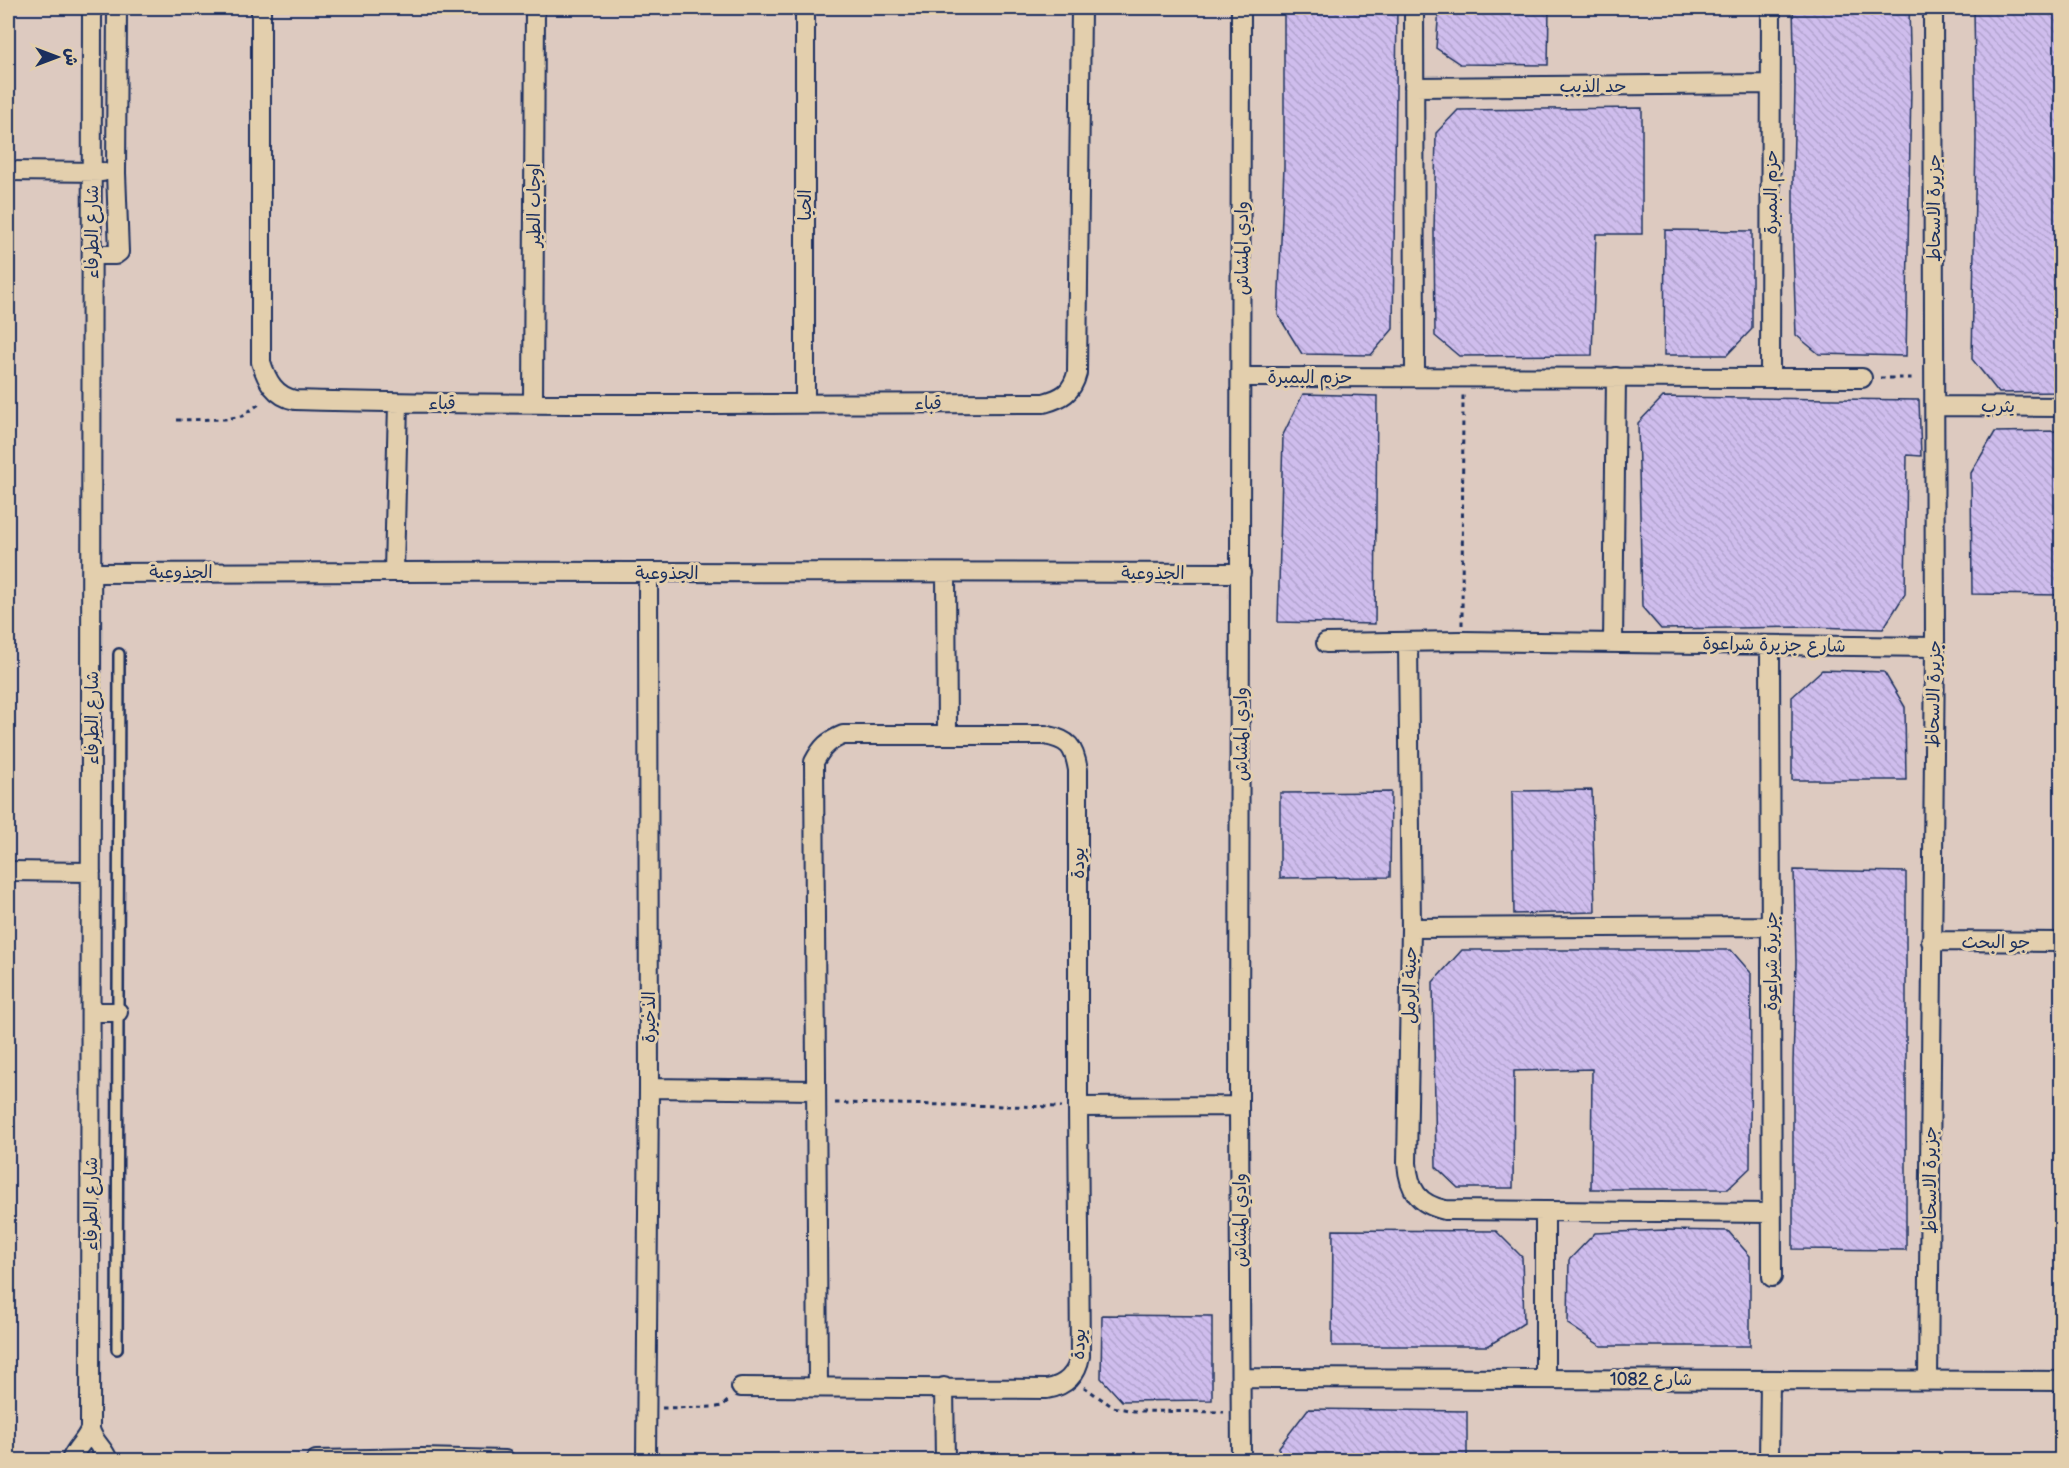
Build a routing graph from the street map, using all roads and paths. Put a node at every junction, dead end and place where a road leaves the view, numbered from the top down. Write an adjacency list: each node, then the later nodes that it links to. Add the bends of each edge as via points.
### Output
1 (92, 8): 14 (street, شارع الطرفاء)
2 (117, 8): 15 (street)
3 (261, 8): 24 (street, via 261,362)
4 (535, 8): 26 (street, اوجاب الطير)
5 (805, 8): 27 (street, الحيا)
6 (1081, 8): 27 (street, قباء, via 1074,384 1061,399 1044,403)
7 (1242, 8): 17 (street, وادي المشاش)
8 (1414, 8): 12 (street)
9 (1771, 8): 11 (street, حزم البمبرة)
10 (1933, 8): 23 (street, جزيرة الاسحاط)
11 (1771, 84): 12 (street, حد الذيب); 21 (street, حزم البمبرة)
12 (1414, 87): 18 (street)
13 (8, 171): 14 (street)
14 (92, 172): 15 (street); 16 (street, شارع الطرفاء)
15 (116, 173): 16 (street, via 118,252)
16 (92, 255): 32 (street, شارع الطرفاء)
17 (1242, 377): 18 (street, حزم البمبرة); 35 (street, وادي المشاش)
18 (1414, 377): 19 (street, حزم البمبرة)
19 (1463, 377): 20 (street, حزم البمبرة); 36 (path)
20 (1616, 377): 21 (street, حزم البمبرة); 39 (street)
21 (1770, 377): 22 (street, حزم البمبرة)
22 (1862, 378): 23 (path)
23 (1935, 378): 28 (street, جزيرة الاسحاط)
24 (275, 391): 25 (street, قباء, via 295,399); 30 (path, via 242,416)
25 (398, 403): 26 (street, قباء); 31 (street)
26 (533, 403): 27 (street, قباء)
27 (805, 404)
28 (1935, 406): 29 (street, يثرب); 41 (street, جزيرة الاسحاط)
29 (2061, 407)
30 (177, 420)
31 (394, 571): 32 (street, الجذوعية); 33 (street, الجذوعية)
32 (92, 573): 45 (street, شارع الطرفاء)
33 (648, 573): 34 (street, الجذوعية); 52 (street, الذخيرة)
34 (946, 573): 35 (street, الجذوعية); 43 (street)
35 (1241, 573): 54 (street, وادي المشاش)
36 (1462, 642): 38 (street, شارع جزيرة شراعوة); 39 (street, شارع جزيرة شراعوة)
37 (1326, 643): 38 (street, شارع جزيرة شراعوة)
38 (1408, 643): 47 (street)
39 (1613, 644): 40 (street, شارع جزيرة شراعوة)
40 (1770, 645): 41 (street, شارع جزيرة شراعوة); 46 (street, جزيرة شراعوة)
41 (1935, 647): 48 (street, جزيرة الاسحاط)
42 (118, 654): 51 (lane)
43 (947, 734): 53 (street, يودة, via 843,735 821,747 814,762); 55 (street, يودة, via 1045,735 1061,739 1076,756)
44 (8, 871): 45 (street)
45 (92, 872): 50 (street, شارع الطرفاء)
46 (1771, 926): 47 (street, حينة الرمل); 57 (street, جزيرة شراعوة)
47 (1411, 928): 56 (street, حينة الرمل, via 1407,1163 1411,1186 1425,1203 1445,1210)
48 (1931, 941): 49 (street, جو البحث); 64 (street, جزيرة الاسحاط)
49 (2061, 942)
50 (91, 1012): 51 (street); 71 (street, شارع الطرفاء)
51 (118, 1012): 59 (lane)
52 (649, 1088): 53 (street); 69 (street, الذخيرة)
53 (815, 1096): 55 (path); 67 (street, يودة)
54 (1239, 1106): 55 (street); 61 (street, وادي المشاش)
55 (1078, 1107): 60 (street, يودة, via 1080,1356 1078,1368)
56 (1545, 1212): 57 (street, حينة الرمل); 62 (street)
57 (1772, 1213): 58 (street, جزيرة شراعوة)
58 (1772, 1277)
59 (117, 1349)
60 (1071, 1376): 68 (street, يودة, via 1065,1383 1047,1389); 70 (path, via 1113,1407 1134,1411)
61 (1241, 1378): 62 (street, شارع 1082); 70 (street, وادي المشاش)
62 (1545, 1379): 63 (street, شارع 1082)
63 (1770, 1380): 64 (street, شارع 1082); 80 (street)
64 (1928, 1380): 65 (street, شارع 1082)
65 (2061, 1381)
66 (741, 1387): 67 (street, يودة); 69 (path, via 722,1406)
67 (818, 1387): 68 (street, يودة)
68 (944, 1387): 78 (street)
69 (646, 1408): 77 (street, الذخيرة)
70 (1241, 1412): 79 (street, وادي المشاش)
71 (90, 1429): 73 (street); 74 (street)
72 (354, 1460): 75 (street); 76 (street)
73 (71, 1461)
74 (108, 1461)
75 (316, 1461)
76 (505, 1461)
77 (646, 1461)
78 (945, 1461)
79 (1241, 1461)
80 (1769, 1461)

